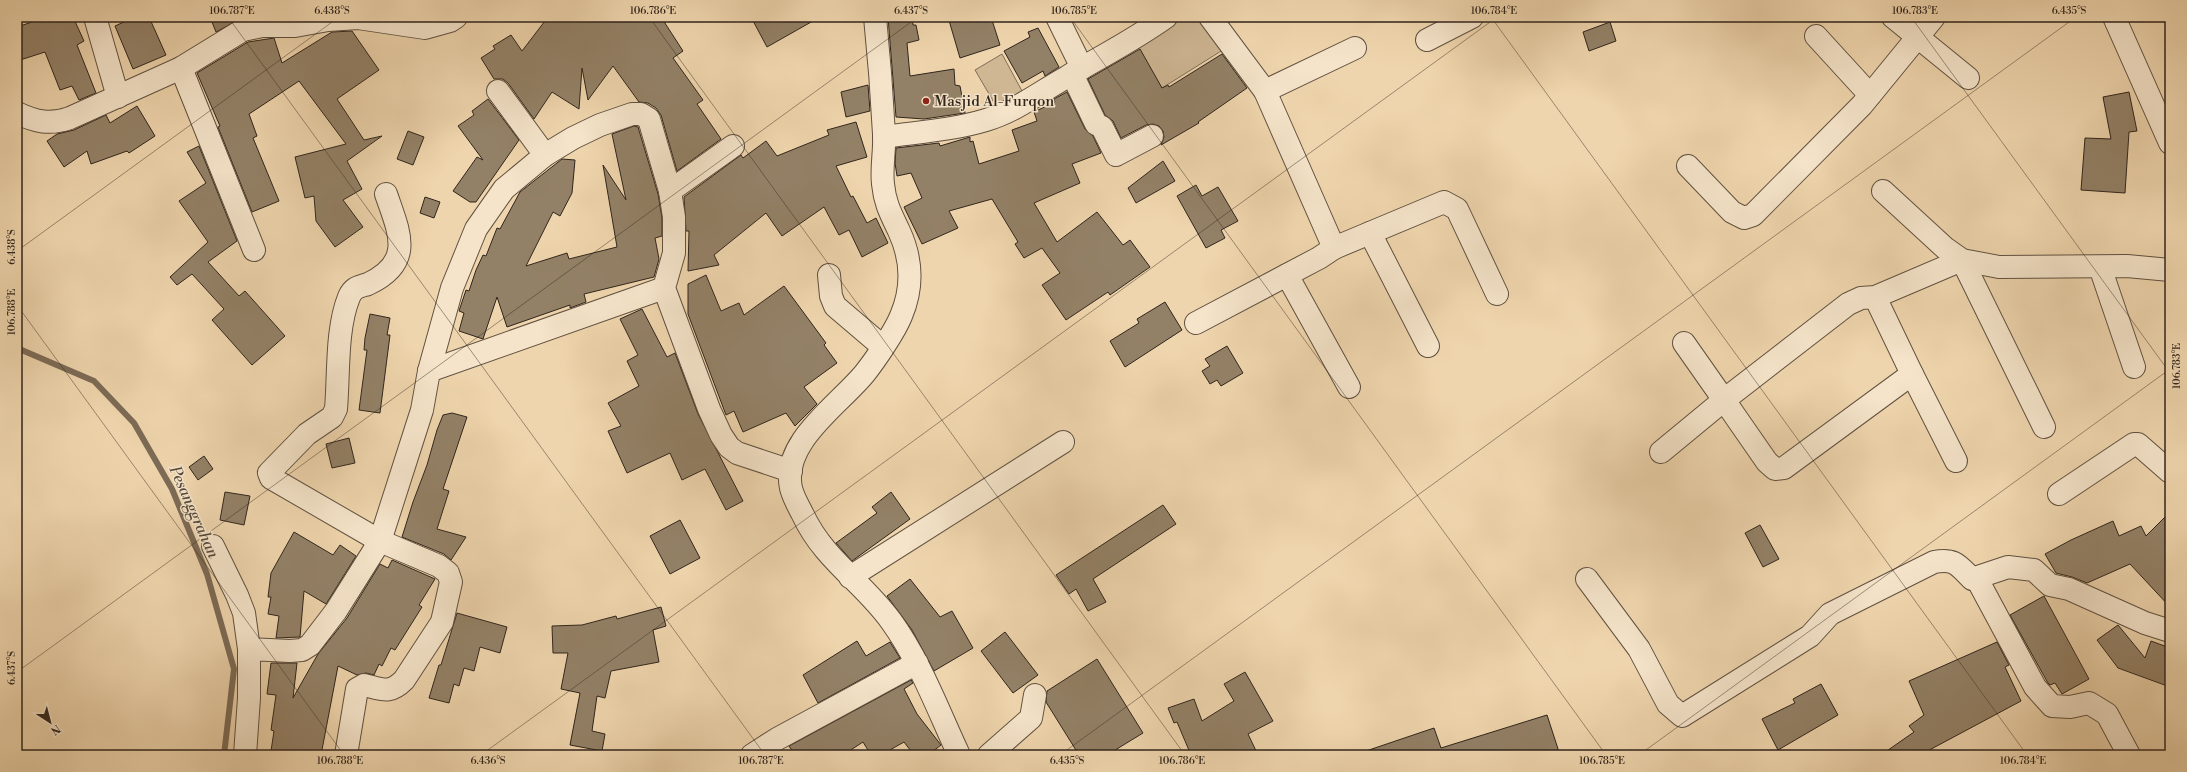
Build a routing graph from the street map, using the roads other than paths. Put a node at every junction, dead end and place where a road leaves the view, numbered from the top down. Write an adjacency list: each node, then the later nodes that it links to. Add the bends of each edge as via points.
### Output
1 (95, 17): 21 (street)
2 (456, 17): 15 (street, via 424,28 358,18 295,26 262,26 243,30)
3 (876, 17): 24 (street)
4 (1056, 17): 16 (street)
5 (1166, 17): 16 (street, via 1126,44)
6 (1210, 17): 19 (street)
7 (1472, 17): 13 (street)
8 (1892, 17): 12 (street)
9 (1934, 17): 12 (street)
10 (2114, 17): 25 (street)
11 (1816, 36): 20 (street)
12 (1918, 38): 17 (street); 20 (street)
13 (1427, 40)
14 (1355, 48): 19 (street)
15 (181, 68): 21 (street); 34 (street)
16 (1077, 71): 23 (street, via 1096,124 1102,127 1116,155); 24 (street, via 1018,108 987,120)
17 (1968, 78)
18 (498, 91): 27 (street)
19 (1264, 91): 33 (street)
20 (1870, 95): 28 (street, via 1753,215 1744,218 1732,212)
21 (118, 97): 22 (street, via 58,122 35,121)
22 (17, 113)
23 (1152, 136)
24 (884, 137): 45 (street, via 882,182 886,207 908,255 910,276 908,299 903,312)
25 (2170, 143)
26 (733, 146): 29 (street)
27 (545, 155): 29 (street, via 600,125 632,114 641,114 649,119 653,129); 48 (street, via 504,189 476,229 452,288)
28 (1688, 166)
29 (670, 191): 40 (street, via 676,238 671,269)
30 (1883, 191): 35 (street, via 1945,248)
31 (386, 194): 59 (street, via 401,236 398,254 391,268 382,276 358,286 350,295 342,315 336,409 332,417 307,434 270,473 272,478)
32 (1370, 233): 33 (street); 41 (street, via 1444,202 1450,204 1457,209); 46 (street)
33 (1334, 248): 39 (street)
34 (254, 250)
35 (1962, 260): 36 (street, via 1999,267); 42 (street); 52 (street)
36 (2100, 267): 37 (street, via 2127,266); 47 (street)
37 (2170, 270)
38 (829, 275): 45 (street, via 831,296 835,306)
39 (1287, 275): 43 (street); 50 (street)
40 (664, 288): 48 (street); 56 (street, via 709,410 729,447 737,453)
41 (1497, 294)
42 (1875, 297): 49 (street); 51 (street, via 1861,298 1848,304)
43 (1196, 323)
44 (1684, 343): 51 (street)
45 (882, 346): 56 (street, via 866,372 810,431 798,449)
46 (1428, 346)
47 (2134, 367)
48 (429, 371): 59 (street, via 422,410)
49 (1912, 374): 51 (street, via 1784,468 1775,469 1767,462); 55 (street)
50 (1349, 387)
51 (1724, 400): 54 (street)
52 (2044, 427)
53 (1063, 442): 61 (street)
54 (1661, 452)
55 (1956, 461)
56 (791, 471): 61 (street, via 791,488 808,527 821,547)
57 (2170, 472): 58 (street, via 2138,444 2134,444)
58 (2059, 494)
59 (380, 541): 65 (street, via 336,611 310,645 302,650 290,651); 69 (street, via 439,566 448,573 451,582 442,622 397,688 388,691 364,684 357,689)
60 (213, 546): 65 (street, via 240,601)
61 (850, 577): 66 (street, via 890,620)
62 (1587, 579): 63 (street, via 1640,649 1668,704 1682,716 1810,636 1830,614 1934,562 1948,560 1958,564 1972,579)
63 (1977, 579): 64 (street, via 2008,566 2034,570 2050,585 2069,589 2145,623); 73 (street, via 2035,687 2052,706 2070,707 2089,703 2107,714)
64 (2170, 631)
65 (249, 649): 68 (street)
66 (917, 663): 70 (street); 71 (street)
67 (1035, 695): 72 (street, via 1031,718)
68 (245, 755)
69 (346, 755)
70 (752, 755)
71 (959, 755)
72 (989, 755)
73 (2129, 755)

